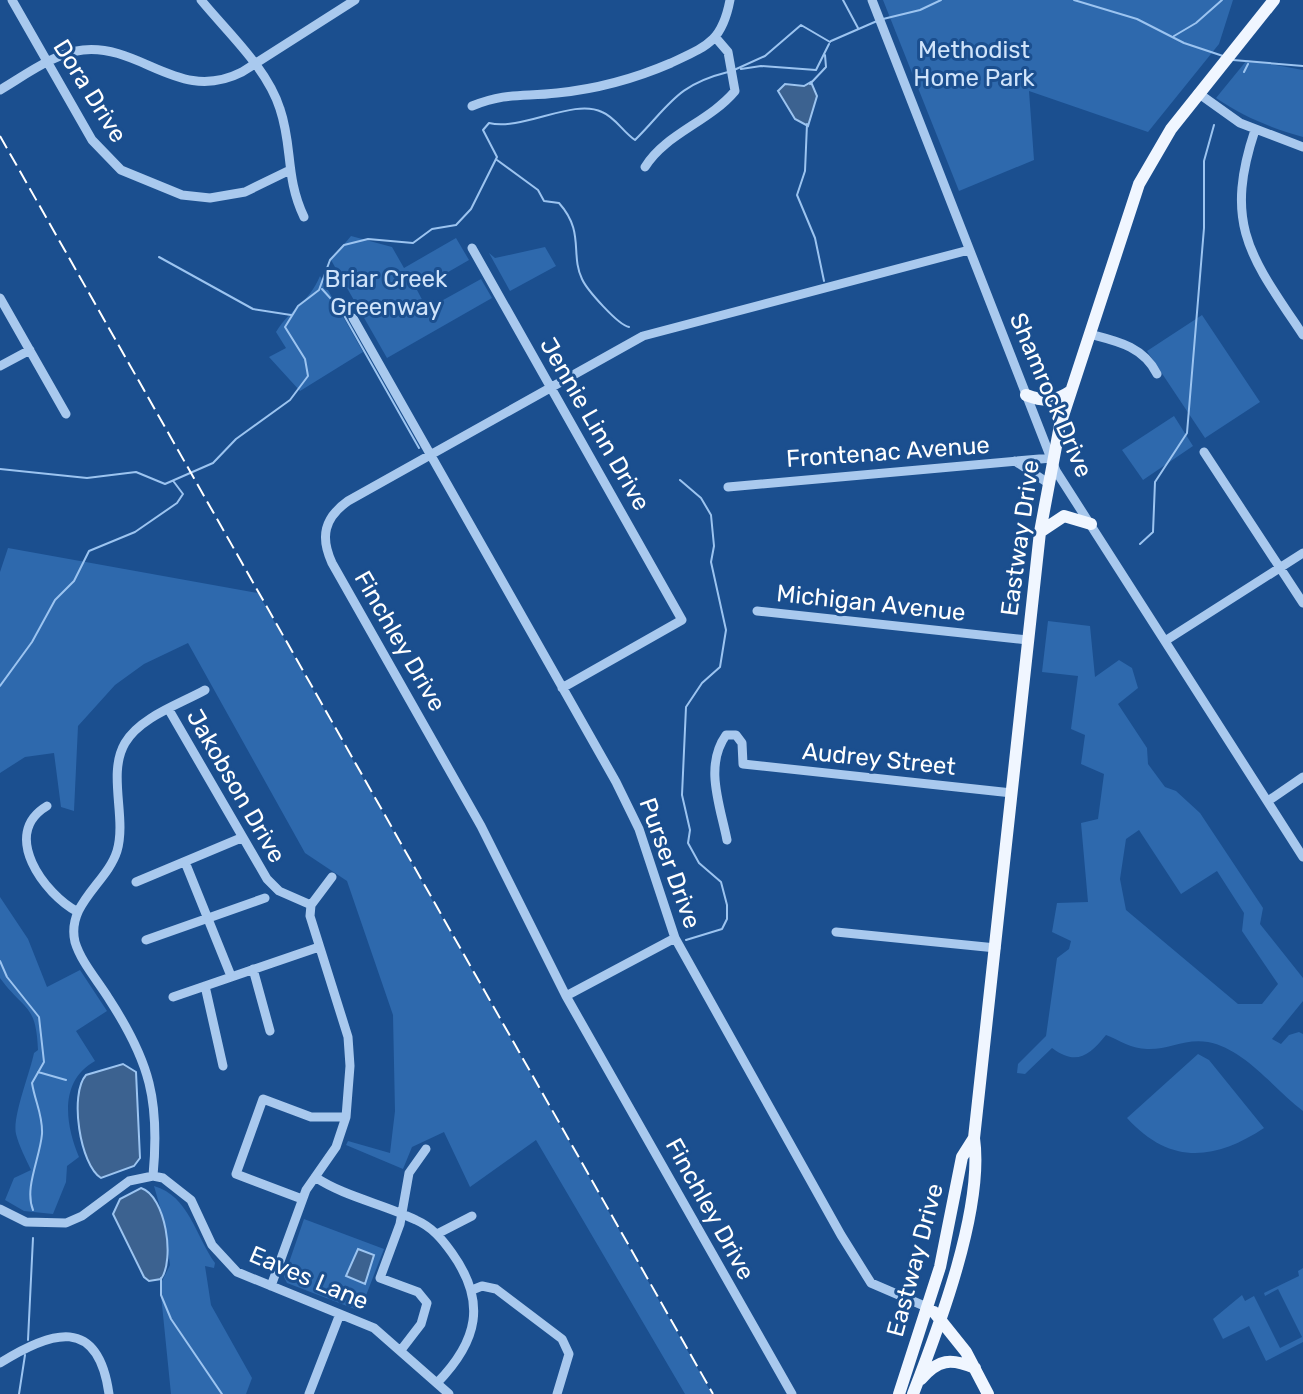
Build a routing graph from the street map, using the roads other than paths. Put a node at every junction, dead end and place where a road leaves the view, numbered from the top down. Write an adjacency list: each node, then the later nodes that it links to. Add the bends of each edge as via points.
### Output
1 (12, 0): 8 (street, Dora Drive)
2 (201, 0): 9 (street)
3 (355, 0): 9 (street)
4 (730, 0): 7 (street, via 726,23)
5 (1274, 0): 11 (main road, Eastway Drive)
6 (874, 4): 19 (street, Shamrock Drive)
7 (716, 38): 12 (street, via 632,79 557,93 513,93); 15 (street, via 727,49 735,78 731,97 665,144)
8 (48, 63): 9 (street, via 75,51 104,50 182,80 201,82 228,78); 10 (street); 16 (street, Dora Drive, via 99,150 136,177 182,195 210,198 245,192)
9 (253, 65): 16 (street, via 282,112)
10 (0, 90)
11 (1198, 93): 13 (street); 22 (main road, Eastway Drive, via 1139,184)
12 (472, 106)
13 (1255, 130): 14 (street); 23 (street, via 1241,178 1243,233)
14 (1303, 147)
15 (645, 167)
16 (288, 171): 17 (street)
17 (304, 217)
18 (472, 248): 27 (street, Jennie Linn Drive)
19 (969, 250): 27 (street, Finchley Drive, via 643,336); 29 (street, Shamrock Drive)
20 (0, 298): 24 (street)
21 (353, 318): 32 (street, Purser Drive)
22 (1089, 334): 26 (street, via 1133,348); 28 (main road, Eastway Drive)
23 (1303, 335)
24 (30, 350): 25 (street); 30 (street)
25 (0, 366)
26 (1157, 374)
27 (551, 386): 32 (street, Finchley Drive); 45 (street, Jennie Linn Drive, via 682,620)
28 (1071, 391): 29 (main road, via 1057,400); 33 (main road, Eastway Drive)
29 (1026, 395): 33 (street, Shamrock Drive)
30 (66, 414)
31 (1204, 452): 40 (street)
32 (430, 454): 45 (street, Purser Drive); 70 (street, Finchley Drive, via 341,506 327,522 325,544 488,840)
33 (1051, 458): 34 (street, Frontenac Avenue); 35 (main road, Eastway Drive); 37 (street, Shamrock Drive)
34 (1015, 461): 35 (street); 36 (street, Frontenac Avenue)
35 (1048, 483): 38 (main road, Eastway Drive)
36 (728, 487)
37 (1091, 524): 38 (main road, via 1064,516); 44 (street, Shamrock Drive)
38 (1040, 532): 43 (main road, Eastway Drive)
39 (1303, 553): 40 (street)
40 (1280, 568): 41 (street); 44 (street)
41 (1303, 603)
42 (757, 611): 43 (street, Michigan Avenue)
43 (1028, 640): 49 (main road, Eastway Drive)
44 (1165, 641): 50 (street, Shamrock Drive)
45 (562, 688): 63 (street, Purser Drive, via 629,805)
46 (205, 690): 47 (street)
47 (169, 710): 52 (street, Jakobson Drive); 60 (street, via 140,726 124,745 118,847)
48 (1303, 777): 50 (street)
49 (1012, 793): 53 (street, Audrey Street, via 743,764 742,743 736,735 726,735 717,747 713,773); 66 (main road, Eastway Drive)
50 (1268, 801): 54 (street, Shamrock Drive)
51 (47, 806): 60 (street, via 27,827 29,860 43,884)
52 (241, 838): 55 (street); 59 (street, Jakobson Drive, via 273,886)
53 (727, 840)
54 (1303, 857)
55 (185, 862): 57 (street); 61 (street)
56 (332, 877): 59 (street)
57 (136, 882)
58 (265, 898): 61 (street)
59 (311, 905): 65 (street)
60 (78, 912): 76 (street, via 76,945 131,1032 150,1078 156,1115)
61 (207, 918): 64 (street); 68 (street)
62 (836, 932): 66 (street)
63 (675, 938): 70 (street); 85 (street, Purser Drive, via 866,1276 882,1290)
64 (146, 940)
65 (319, 947): 67 (street); 74 (street, via 348,1037)
66 (996, 948): 85 (main road, Eastway Drive, via 975,1132 962,1157)
67 (253, 969): 68 (street); 72 (street)
68 (231, 976): 69 (street)
69 (205, 986): 71 (street); 73 (street)
70 (566, 996): 96 (street, Finchley Drive)
71 (173, 997)
72 (270, 1031)
73 (223, 1066)
74 (346, 1117): 77 (street, via 336,1147); 78 (street, via 311,1117 263,1099 236,1174)
75 (426, 1149): 80 (street, via 409,1173)
76 (153, 1176): 79 (street, via 129,1181 66,1223 26,1222); 83 (street, Eaves Lane, via 185,1192 228,1265)
77 (315, 1177): 78 (street); 80 (street)
78 (302, 1199): 83 (street)
79 (0, 1209)
80 (402, 1214): 82 (street); 87 (street, via 380,1278 424,1295 427,1303 421,1324)
81 (472, 1216): 82 (street)
82 (437, 1234): 84 (street)
83 (271, 1286): 86 (street, Eaves Lane)
84 (472, 1290): 90 (street, via 469,1338 460,1358); 95 (street, via 496,1289 562,1339 569,1354)
85 (934, 1312): 89 (main road); 91 (main road, Eastway Drive); 97 (main road, Eastway Drive)
86 (340, 1314): 87 (street, Eaves Lane, via 374,1328); 93 (street)
87 (401, 1350): 90 (street, Eaves Lane)
88 (0, 1363): 92 (street, via 50,1336 74,1338 100,1359)
89 (975, 1368): 91 (main road, via 943,1361 932,1366); 98 (main road)
90 (437, 1383): 94 (street, Eaves Lane)
91 (914, 1389)
92 (109, 1394)
93 (309, 1394)
94 (449, 1394)
95 (557, 1394)
96 (792, 1394)
97 (899, 1394)
98 (988, 1394)

